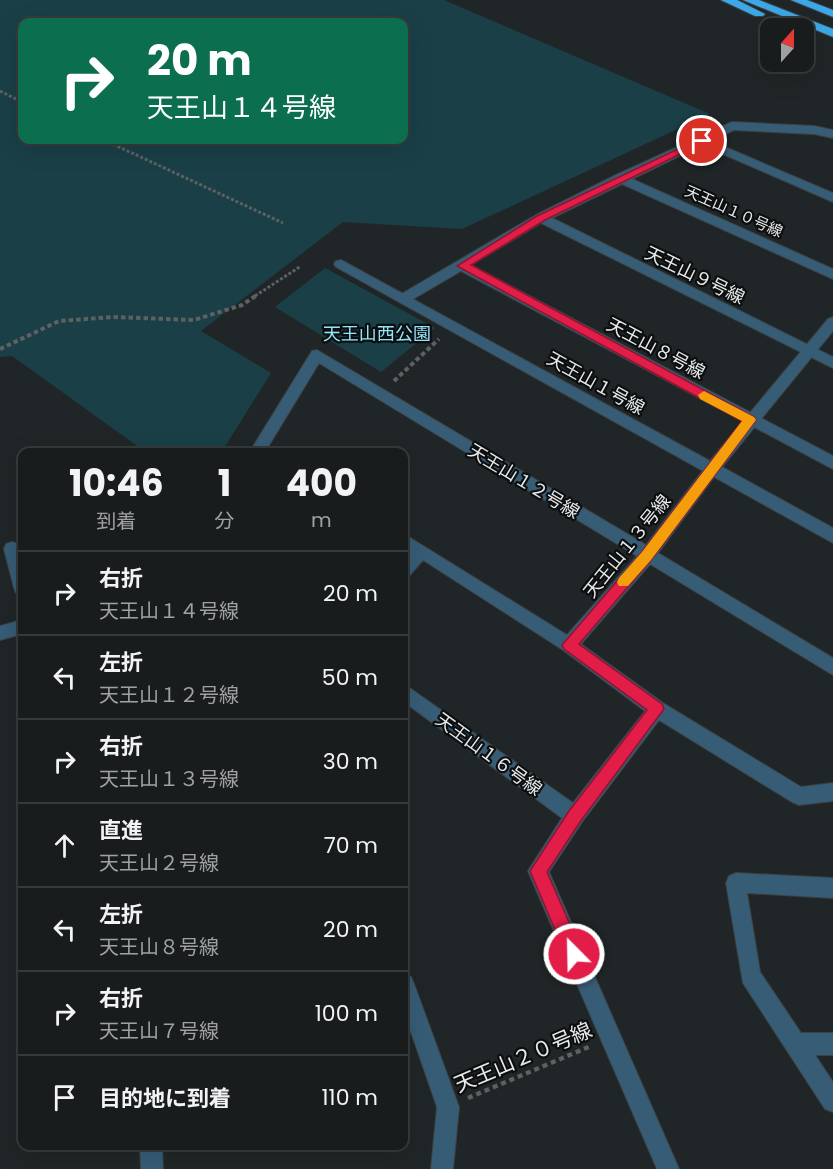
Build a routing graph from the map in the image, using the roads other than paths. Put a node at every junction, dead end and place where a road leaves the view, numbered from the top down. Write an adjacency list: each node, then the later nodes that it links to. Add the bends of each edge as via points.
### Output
1 (727, 0): 7 (highway)
2 (749, 0): 8 (highway)
3 (796, 0): 6 (highway)
4 (822, 0): 5 (highway)
5 (833, 4)
6 (833, 14)
7 (770, 18)
8 (833, 33)
9 (814, 37): 10 (highway)
10 (833, 45)
11 (833, 134): 12 (street, via 732,126)
12 (702, 141): 13 (street); 14 (street)
13 (621, 178): 15 (street); 18 (street, 天王山１０号線)
14 (833, 198)
15 (541, 218): 17 (street); 21 (street, 天王山９号線)
16 (341, 264): 19 (street, 天王山１号線)
17 (462, 266): 19 (street); 23 (street, 天王山８号線)
18 (833, 274)
19 (403, 298): 26 (street, 天王山１号線)
20 (833, 322): 21 (street, 天王山１３号線)
21 (808, 351): 22 (street, 天王山９号線); 23 (street, 天王山１３号線)
22 (833, 363)
23 (750, 420): 25 (street, 天王山８号線); 26 (street, 天王山１３号線)
24 (259, 448): 31 (street, 天王山１２号線, via 317,355)
25 (833, 463)
26 (712, 469): 27 (street, 天王山１号線); 31 (street, 天王山１３号線)
27 (833, 536)
28 (408, 543): 30 (street)
29 (12, 549): 33 (street)
30 (421, 551): 32 (street); 36 (street)
31 (647, 556): 36 (street, 天王山１３号線); 37 (street, 天王山１２号線)
32 (408, 566)
33 (18, 572)
34 (18, 628): 35 (street)
35 (0, 633)
36 (569, 645): 39 (street)
37 (833, 667)
38 (408, 695): 41 (street, 天王山１６号線)
39 (657, 709): 40 (street, via 799,796); 41 (street)
40 (833, 792)
41 (574, 816): 50 (street, via 538,871)
42 (833, 888): 44 (street, via 736,883 750,976)
43 (408, 995): 49 (street, via 448,1107)
44 (793, 1044): 45 (street); 46 (street)
45 (833, 1044)
46 (833, 1101)
47 (151, 1150): 48 (street)
48 (152, 1169)
49 (442, 1169)
50 (668, 1169)

